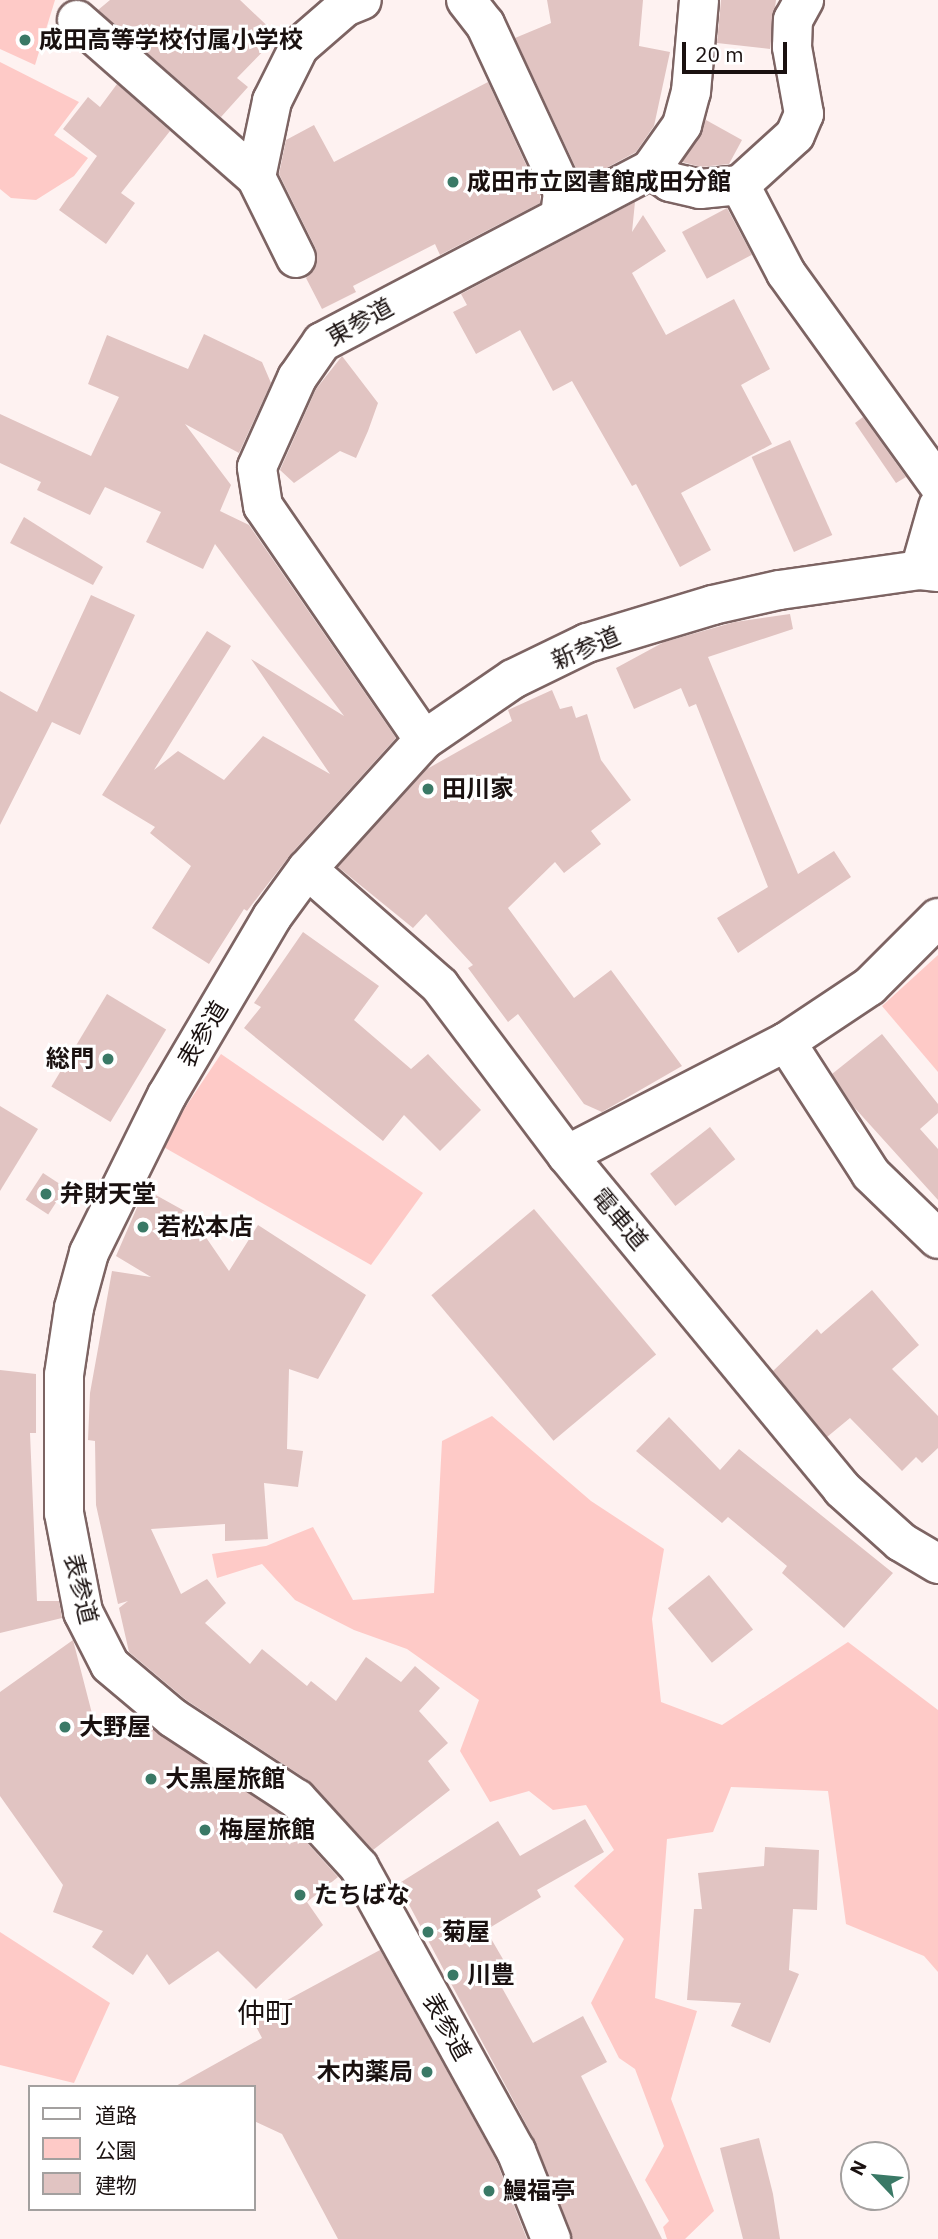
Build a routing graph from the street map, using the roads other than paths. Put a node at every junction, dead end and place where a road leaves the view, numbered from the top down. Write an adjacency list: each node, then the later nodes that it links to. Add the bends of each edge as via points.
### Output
1 (362, 0): 7 (street, via 345,7 299,47 272,101)
2 (466, 0): 9 (street, via 485,24 563,192)
3 (699, 0): 6 (street, 東参道, via 691,92 682,125)
4 (804, 0): 8 (street, via 793,20 792,47 804,114 795,135)
5 (77, 20): 7 (street)
6 (650, 169): 8 (street, via 670,182 700,189); 9 (street, 東参道)
7 (256, 177): 10 (street)
8 (740, 185): 11 (street, via 786,273)
9 (560, 215): 14 (street, 東参道, via 322,342 297,378 257,467 263,506)
10 (296, 258)
11 (938, 484)
12 (938, 507): 13 (street)
13 (929, 571): 14 (street, 新参道, via 779,590 624,631 513,679)
14 (424, 740): 15 (street, 新参道)
15 (306, 869): 18 (street, 電車道, via 440,986); 21 (street, 表参道, via 272,917 167,1095 89,1253 74,1308 64,1375 64,1513 83,1612 110,1665 173,1718 297,1799 359,1867 516,2151)
16 (938, 918): 17 (street, via 870,986)
17 (786, 1042): 18 (street); 19 (street, via 871,1174)
18 (567, 1155): 20 (street, 電車道, via 842,1489 892,1535)
19 (938, 1239)
20 (938, 1564)
21 (551, 2239)

